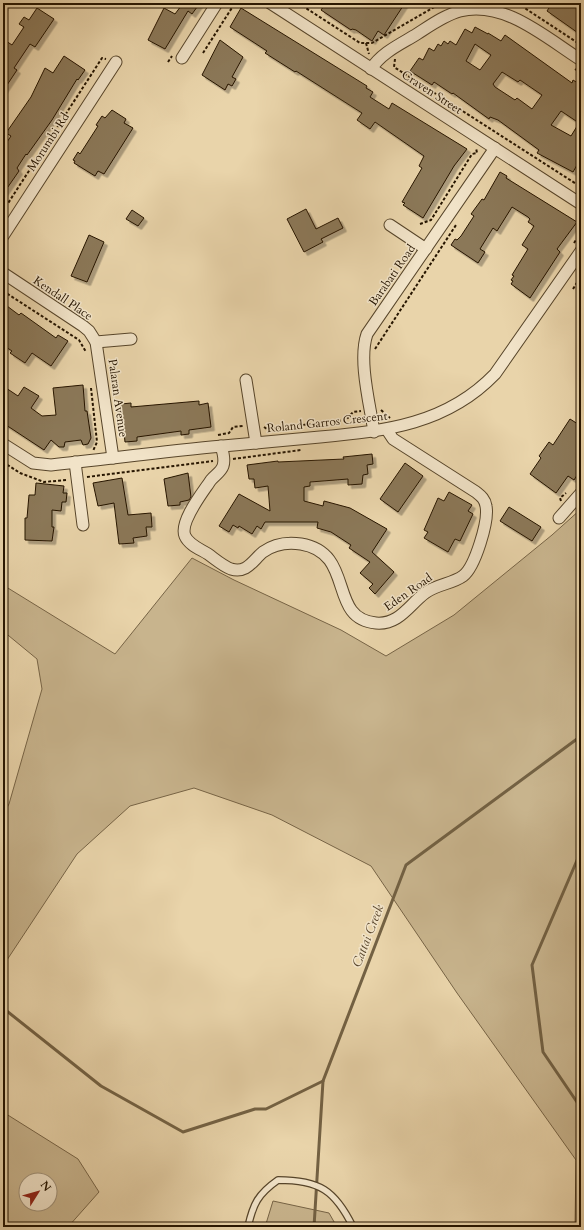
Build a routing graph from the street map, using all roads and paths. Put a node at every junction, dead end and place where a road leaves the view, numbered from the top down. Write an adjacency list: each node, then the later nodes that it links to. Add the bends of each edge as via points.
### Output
1 (12, 3): 8 (path)
2 (216, 3): 12 (street)
3 (235, 3): 10 (path)
4 (270, 3): 16 (street, Craven Street)
5 (298, 3): 6 (path, via 360,43 372,43)
6 (441, 3)
7 (517, 3): 9 (path)
8 (3, 16)
9 (581, 45)
10 (203, 53)
11 (395, 57): 20 (path, via 394,67)
12 (182, 58)
13 (581, 60): 16 (street, via 516,18 496,10 478,8 460,11 441,19 388,52 375,62)
14 (116, 62): 22 (path, via 102,58); 27 (street, Morumbi Rd)
15 (569, 65): 17 (path)
16 (371, 69): 19 (street, Craven Street)
17 (581, 73)
18 (475, 145): 23 (path, via 477,153 472,154 431,220)
19 (495, 148): 21 (street, Craven Street); 28 (street, Barabati Road)
20 (581, 187)
21 (581, 204)
22 (3, 211)
23 (420, 224)
24 (456, 224): 36 (path)
25 (390, 225): 28 (street)
26 (581, 232): 29 (path)
27 (3, 236)
28 (426, 249): 40 (street, Barabati Road, via 367,334 363,357)
29 (579, 250): 43 (street, Roland Garros Crescent, via 495,374 483,387 436,415)
30 (3, 273): 35 (street, Kendall Place, via 83,326)
31 (581, 276): 32 (path)
32 (573, 289)
33 (3, 290): 37 (path, via 79,340)
34 (131, 339): 35 (street)
35 (96, 342): 51 (street, Palaran Avenue)
36 (374, 354)
37 (88, 355)
38 (246, 380): 42 (street)
39 (91, 386): 50 (path, via 97,442)
40 (371, 410): 41 (path, via 380,410 390,418); 42 (path, via 353,412 346,420 267,429 262,424); 44 (street, Barabati Road)
41 (397, 416)
42 (253, 425): 45 (path, via 233,427 229,433); 46 (street)
43 (387, 430): 44 (street, Roland Garros Crescent); 52 (street, Eden Road, via 393,439 476,492 485,501 487,512 475,561 468,572 462,577 427,591 400,617 382,623 366,621 350,610 344,601 340,580 331,562 325,555 309,546 294,543 275,546 264,552 248,568 240,570 229,568 188,541 184,532 185,522 212,479 222,468)
44 (374, 432): 46 (street, Roland Garros Crescent)
45 (215, 435)
46 (256, 443): 48 (street, Roland Garros Crescent)
47 (3, 444): 54 (street, Roland Garros Crescent, via 33,463 41,465)
48 (222, 446): 51 (street, Roland Garros Crescent); 52 (street)
49 (308, 450): 52 (path)
50 (92, 452)
51 (113, 458): 54 (street, Roland Garros Crescent)
52 (224, 460): 55 (path)
53 (3, 462): 55 (path, via 20,473 44,482)
54 (75, 462): 55 (street)
55 (77, 478): 58 (street)
56 (581, 493): 57 (street)
57 (559, 518)
58 (83, 525)
59 (248, 1227): 60 (lane, via 258,1197 278,1180 295,1181 328,1190 346,1213)
60 (353, 1227)

